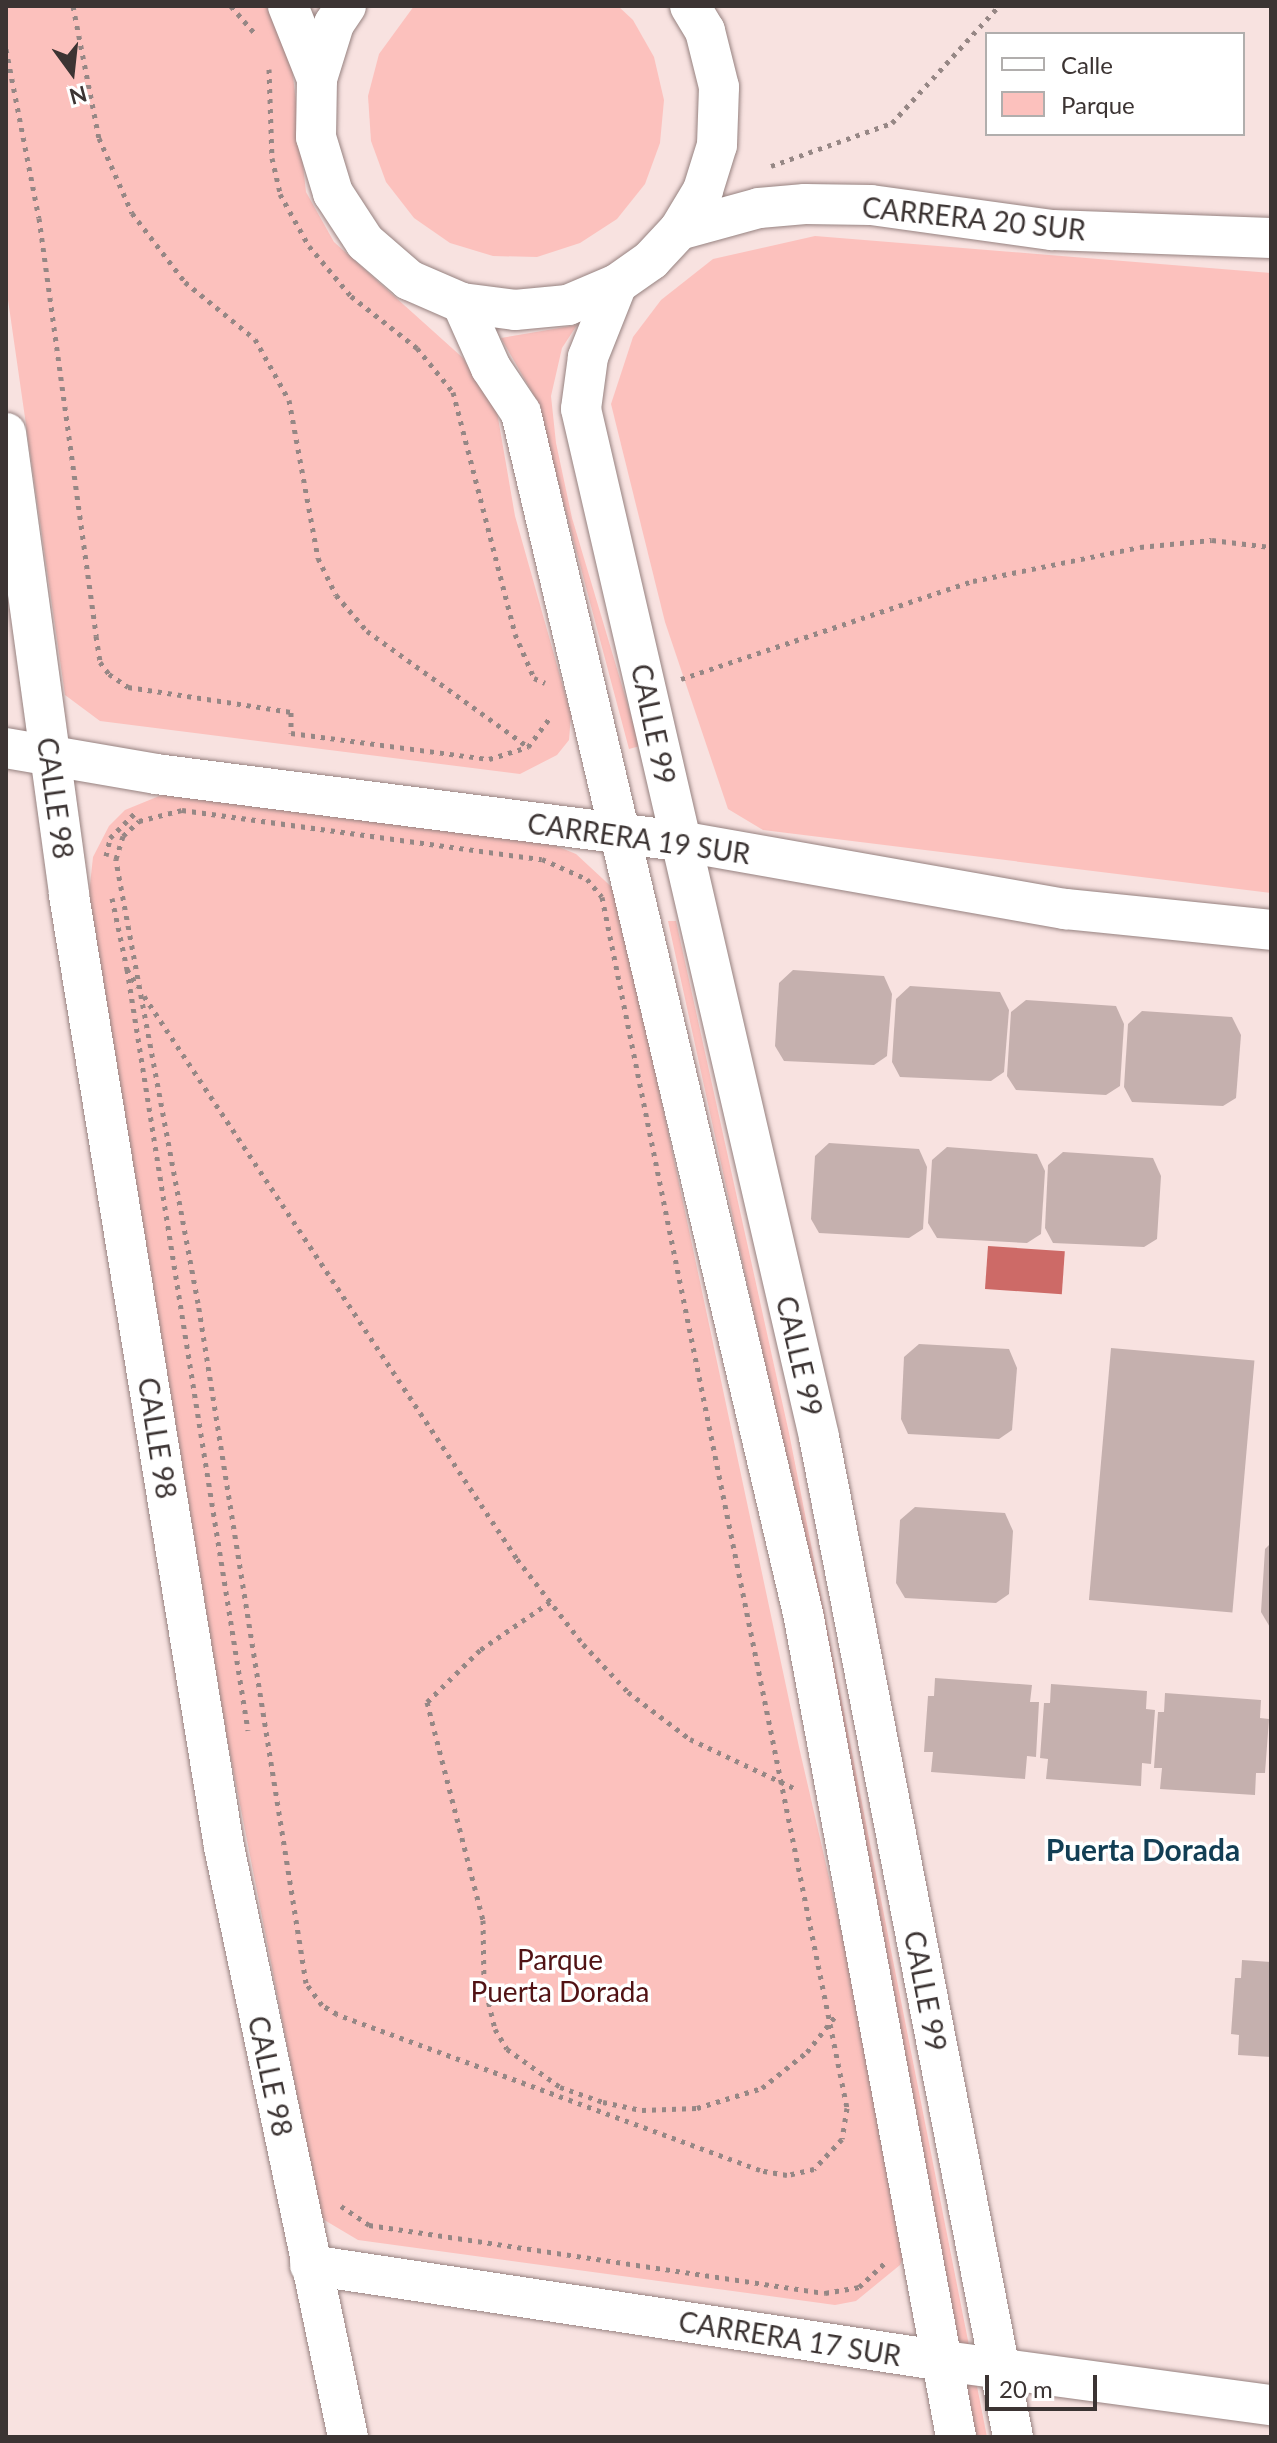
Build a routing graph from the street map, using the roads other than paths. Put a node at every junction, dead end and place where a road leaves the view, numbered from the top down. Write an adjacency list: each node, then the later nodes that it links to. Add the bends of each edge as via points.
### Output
1 (288, 6): 4 (street)
2 (346, 6): 4 (street, via 334,24)
3 (690, 6): 5 (street, via 705,31 719,87 717,145 703,190)
4 (317, 79): 8 (street, via 316,137 333,193 357,230 409,280)
5 (679, 230): 6 (street, CARRERA 20 SUR, via 759,208 805,204 871,205 1052,230); 7 (street, via 651,260)
6 (1271, 238)
7 (617, 284): 8 (street, via 568,305 515,310); 13 (street, CALLE 99, via 588,357 581,409)
8 (462, 303): 12 (street, CALLE 99, via 491,368 521,413)
9 (6, 433): 11 (street, CALLE 98)
10 (6, 748): 11 (street, CARRERA 19 SUR)
11 (49, 754): 12 (street, CARRERA 19 SUR, via 156,774); 15 (street, CALLE 98, via 224,1847)
12 (622, 835): 13 (street, CARRERA 19 SUR); 16 (street, CALLE 99, via 803,1613 820,1805)
13 (679, 841): 14 (street, CARRERA 19 SUR, via 1066,909); 17 (street, CALLE 99, via 819,1437)
14 (1271, 930)
15 (310, 2265): 16 (street, CARRERA 17 SUR); 19 (street, CALLE 98)
16 (944, 2361): 17 (street, CARRERA 17 SUR); 20 (street, CALLE 99)
17 (1002, 2368): 18 (street, CARRERA 17 SUR); 21 (street, CALLE 99)
18 (1271, 2405)
19 (348, 2437)
20 (956, 2437)
21 (1013, 2437)

